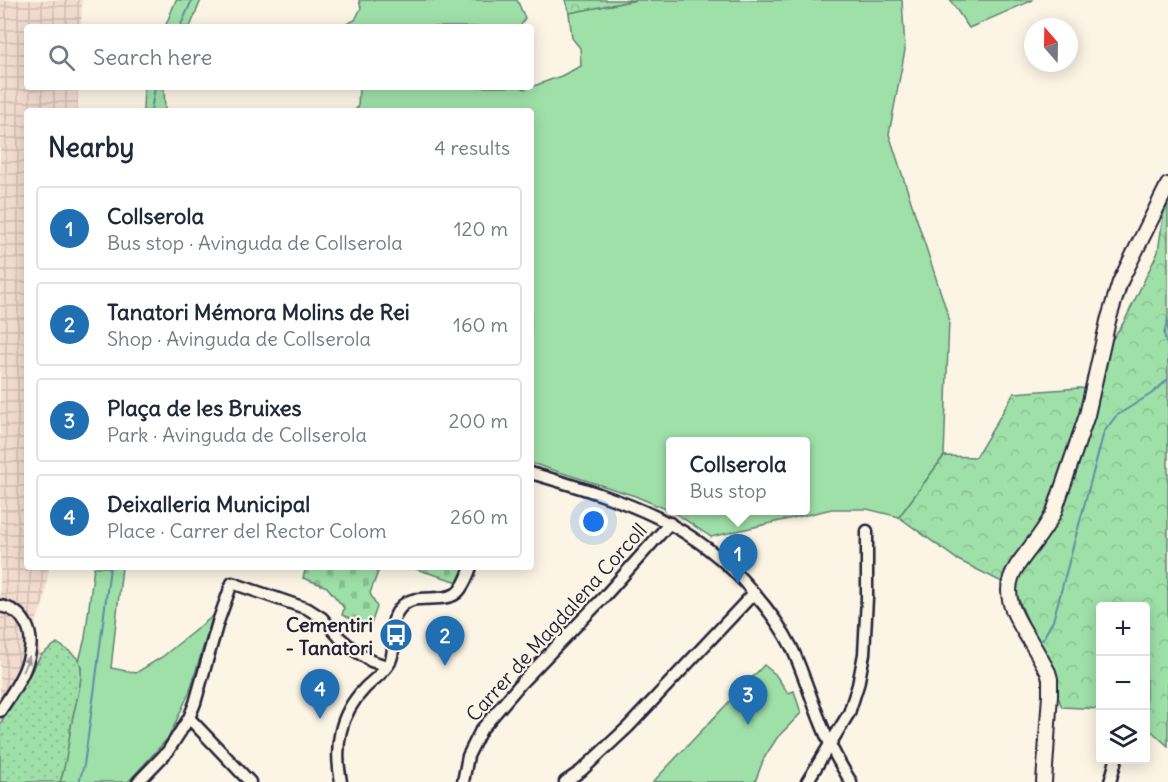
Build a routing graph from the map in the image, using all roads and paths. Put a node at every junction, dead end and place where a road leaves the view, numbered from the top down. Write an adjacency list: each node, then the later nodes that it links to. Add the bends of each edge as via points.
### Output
1 (1168, 186): 20 (main road, via 1120,282 1087,415 1054,512 1010,579 1011,605 1050,679)
2 (534, 474): 3 (street, via 634,506)
3 (670, 523): 6 (street, via 716,554); 16 (street, Carrer de Magdalena Corcoll, via 481,730 468,756)
4 (867, 531): 11 (street, via 864,654 849,713)
5 (470, 570): 8 (street, via 466,583 456,594 411,600 402,606 392,626 393,654)
6 (754, 593): 11 (street, via 791,647); 17 (street, via 627,727)
7 (0, 606): 9 (street, one-way to 7, via 26,665 32,641 20,614)
8 (387, 666): 10 (street, via 354,650 308,609 232,583); 15 (street, via 346,715 337,751)
9 (0, 711)
10 (189, 718): 13 (street, via 168,751); 14 (street)
11 (829, 744): 18 (street); 19 (street)
12 (1115, 764): 21 (street)
13 (138, 782)
14 (250, 782)
15 (341, 782)
16 (463, 782)
17 (565, 782)
18 (807, 782)
19 (851, 782)
20 (1044, 782)
21 (1110, 782)

